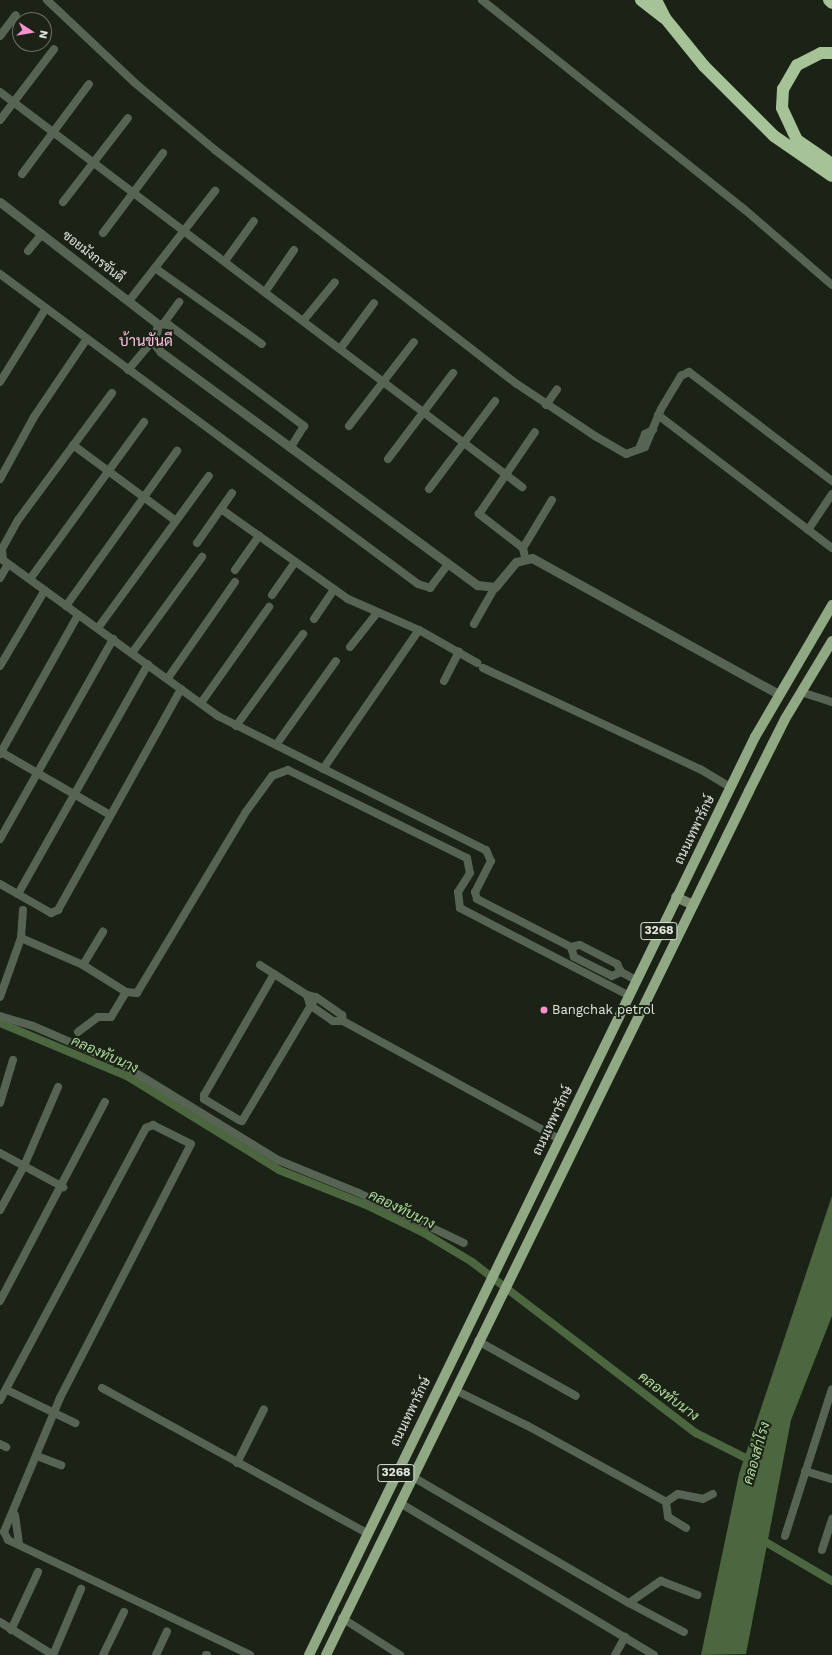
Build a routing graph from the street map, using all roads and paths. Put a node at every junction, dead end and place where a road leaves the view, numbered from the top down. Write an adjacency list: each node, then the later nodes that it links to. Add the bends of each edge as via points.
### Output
1 (47, 0): 57 (street, via 135,83 215,150)
2 (482, 0): 37 (street, via 744,209)
3 (641, 0): 7 (highway)
4 (656, 0): 7 (highway)
5 (829, 0): 6 (highway)
6 (832, 3)
7 (665, 18): 22 (highway, via 704,66 774,136)
8 (12, 21): 9 (street)
9 (0, 36)
10 (54, 49): 14 (street)
11 (832, 52): 20 (highway, via 821,53 797,65 783,89 782,108 797,140)
12 (89, 84): 17 (street)
13 (0, 92): 14 (street)
14 (14, 102): 16 (street); 17 (street)
15 (128, 118): 19 (street)
16 (0, 120)
17 (54, 132): 19 (street); 21 (street)
18 (163, 153): 24 (street)
19 (93, 162): 24 (street); 26 (street)
20 (832, 164)
21 (22, 174)
22 (832, 176)
23 (216, 191): 28 (street)
24 (133, 192): 28 (street); 29 (street)
25 (0, 202): 30 (street, ซอยมังกรขันดี)
26 (63, 202)
27 (254, 221): 33 (street)
28 (184, 230): 33 (street); 34 (street)
29 (103, 233)
30 (42, 234): 32 (street); 39 (street, ซอยมังกรขันดี)
31 (294, 250): 38 (street)
32 (28, 251)
33 (225, 262): 38 (street)
34 (155, 268): 39 (street); 48 (street)
35 (1, 278): 42 (street)
36 (335, 282): 43 (street)
37 (832, 285)
38 (265, 292): 43 (street)
39 (129, 301): 44 (street, ซอยมังกรขันดี)
40 (179, 302): 44 (street)
41 (374, 303): 49 (street)
42 (46, 308): 46 (street); 52 (street)
43 (304, 321): 49 (street)
44 (161, 324): 45 (street); 65 (street, via 304,426)
45 (154, 339): 50 (street); 65 (street, via 161,352)
46 (86, 340): 50 (street); 71 (street, via 34,417)
47 (414, 342): 53 (street)
48 (262, 344)
49 (340, 349): 53 (street)
50 (128, 370): 90 (street, via 418,584 430,588)
51 (453, 373): 58 (street)
52 (0, 382)
53 (383, 382): 58 (street); 61 (street)
54 (557, 389): 57 (street)
55 (112, 393): 64 (street)
56 (495, 402): 63 (street)
57 (546, 405): 59 (street, via 621,452 645,447)
58 (424, 412): 63 (street); 67 (street)
59 (658, 415): 72 (street, via 681,376 689,372); 81 (street)
60 (144, 422): 68 (street)
61 (349, 426)
62 (534, 432): 69 (street)
63 (463, 442): 69 (street); 74 (street)
64 (73, 445): 68 (street); 89 (street, via 5,542 1,555)
65 (290, 448): 90 (street)
66 (177, 452): 77 (street)
67 (388, 458)
68 (108, 472): 77 (street); 93 (street)
69 (503, 474): 73 (street); 84 (street, via 479,514)
70 (209, 476): 80 (street)
71 (0, 479)
72 (832, 481)
73 (522, 487)
74 (429, 489)
75 (232, 493): 79 (street)
76 (832, 494): 81 (street)
77 (143, 497): 80 (street); 100 (street)
78 (552, 500): 84 (street)
79 (221, 509): 82 (street); 83 (street)
80 (176, 521): 106 (street)
81 (808, 530): 85 (street)
82 (259, 536): 88 (street); 91 (street)
83 (197, 543)
84 (523, 548): 87 (street)
85 (832, 548)
86 (202, 557): 113 (street)
87 (525, 557): 95 (street, via 516,562); 121 (street, via 532,558)
88 (295, 562): 96 (street); 98 (street)
89 (8, 564): 92 (street); 93 (street)
90 (448, 564): 95 (street, via 477,585)
91 (234, 570)
92 (0, 578)
93 (30, 580): 97 (street)
94 (235, 582): 117 (street)
95 (495, 587): 105 (street)
96 (334, 589): 102 (street); 104 (street)
97 (44, 590): 100 (street); 116 (street)
98 (272, 595)
99 (832, 605): 121 (main road, ถนนเทพารักษ์ / 3268)
100 (66, 606): 103 (street)
101 (269, 607): 123 (street)
102 (377, 613): 107 (street); 111 (street)
103 (78, 614): 106 (street); 126 (street)
104 (314, 619)
105 (474, 624)
106 (98, 628): 109 (street)
107 (419, 630): 112 (street); 127 (street)
108 (303, 634): 124 (street)
109 (113, 639): 113 (street); 128 (street)
110 (832, 642): 120 (main road, 3268)
111 (350, 647)
112 (459, 652): 118 (street); 129 (street, via 480,665 700,769)
113 (132, 653): 115 (street)
114 (336, 661): 125 (street)
115 (148, 664): 117 (street); 130 (street)
116 (0, 666)
117 (168, 678): 119 (street)
118 (444, 681)
119 (181, 689): 123 (street); 131 (street)
120 (802, 692): 122 (street); 136 (main road, 3268)
121 (778, 694): 129 (main road, ถนนเทพารักษ์ / 3268)
122 (832, 702)
123 (201, 703): 124 (street)
124 (236, 726): 125 (street)
125 (276, 745): 127 (street)
126 (1, 753): 128 (street)
127 (323, 769): 140 (street, via 486,850 491,861 474,897)
128 (37, 773): 130 (street); 132 (street)
129 (730, 787): 135 (main road, ถนนเทพารักษ์ / 3268)
130 (74, 794): 131 (street); 134 (street)
131 (110, 815): 134 (street, via 58,910 51,912)
132 (0, 839)
133 (0, 884): 134 (street)
134 (18, 894)
135 (676, 897): 136 (main road); 145 (main road, ถนนเทพารักษ์ / 3268)
136 (692, 905): 166 (main road, 3268)
137 (23, 910): 139 (street)
138 (103, 932): 141 (street)
139 (21, 938): 141 (street); 149 (street)
140 (571, 947): 143 (street, via 580,945 617,964); 143 (street, via 574,957 612,976)
141 (83, 965): 146 (street)
142 (260, 965): 144 (street)
143 (621, 972): 145 (street)
144 (274, 974): 147 (street); 151 (street, via 205,1092 204,1099 242,1121)
145 (636, 980): 148 (main road, ถนนเทพารักษ์ / 3268)
146 (126, 992): 148 (street, via 137,993 146,982 244,813 267,781 282,770 312,780 467,858 470,872 458,892 460,908); 154 (street, via 111,1017 98,1017)
147 (307, 995): 150 (street); 151 (street)
148 (628, 995): 159 (main road, ถนนเทพารักษ์ / 3268)
149 (0, 997)
150 (316, 997): 151 (street); 153 (street, via 342,1015)
151 (310, 1005): 153 (street, via 333,1021)
152 (0, 1016): 164 (street, via 38,1028 123,1065 278,1160 359,1193)
153 (343, 1021): 159 (street)
154 (78, 1032)
155 (13, 1060): 157 (street)
156 (58, 1087): 161 (street)
157 (0, 1102)
158 (104, 1102): 162 (street)
159 (559, 1139): 188 (main road, ถนนเทพารักษ์ / 3268)
160 (0, 1153): 161 (street)
161 (24, 1166): 162 (street); 163 (street)
162 (63, 1187): 165 (street)
163 (0, 1210)
164 (464, 1243)
165 (0, 1301)
166 (478, 1341): 170 (main road, 3268); 171 (street)
167 (102, 1388): 177 (street)
168 (832, 1388): 179 (street)
169 (7, 1390): 172 (street); 174 (street); 174 (street, via 146,1128 153,1125 186,1141 191,1149)
170 (455, 1390): 180 (main road, 3268); 183 (street, via 528,1426)
171 (576, 1396)
172 (0, 1400)
173 (264, 1410): 177 (street)
174 (53, 1414): 175 (street); 176 (street)
175 (75, 1423)
176 (37, 1456): 178 (street); 185 (street)
177 (237, 1463): 188 (street)
178 (61, 1465)
179 (805, 1471): 181 (street); 189 (street)
180 (413, 1477): 184 (main road, 3268); 195 (street)
181 (832, 1480)
182 (713, 1494): 183 (street, via 703,1499 678,1494)
183 (666, 1502): 187 (street, via 668,1517)
184 (400, 1503): 197 (main road, 3268); 202 (street)
185 (15, 1515): 190 (street); 190 (street, via 4,1532 8,1540)
186 (832, 1519): 191 (street)
187 (686, 1528)
188 (367, 1533): 207 (main road, ถนนเทพารักษ์ / 3268)
189 (785, 1536)
190 (19, 1544): 206 (street)
191 (822, 1550)
192 (38, 1572): 199 (street)
193 (81, 1589): 203 (street)
194 (697, 1595): 195 (street, via 661,1580)
195 (629, 1603): 201 (street)
196 (124, 1612): 204 (street)
197 (342, 1618): 208 (main road, 3268); 209 (street)
198 (0, 1622): 199 (street)
199 (11, 1630): 203 (street)
200 (167, 1631): 205 (street)
201 (684, 1632)
202 (625, 1637): 210 (street); 211 (street)
203 (53, 1655)
204 (103, 1655)
205 (156, 1655)
206 (250, 1655)
207 (309, 1655)
208 (326, 1655)
209 (400, 1655)
210 (615, 1655)
211 (654, 1655)

